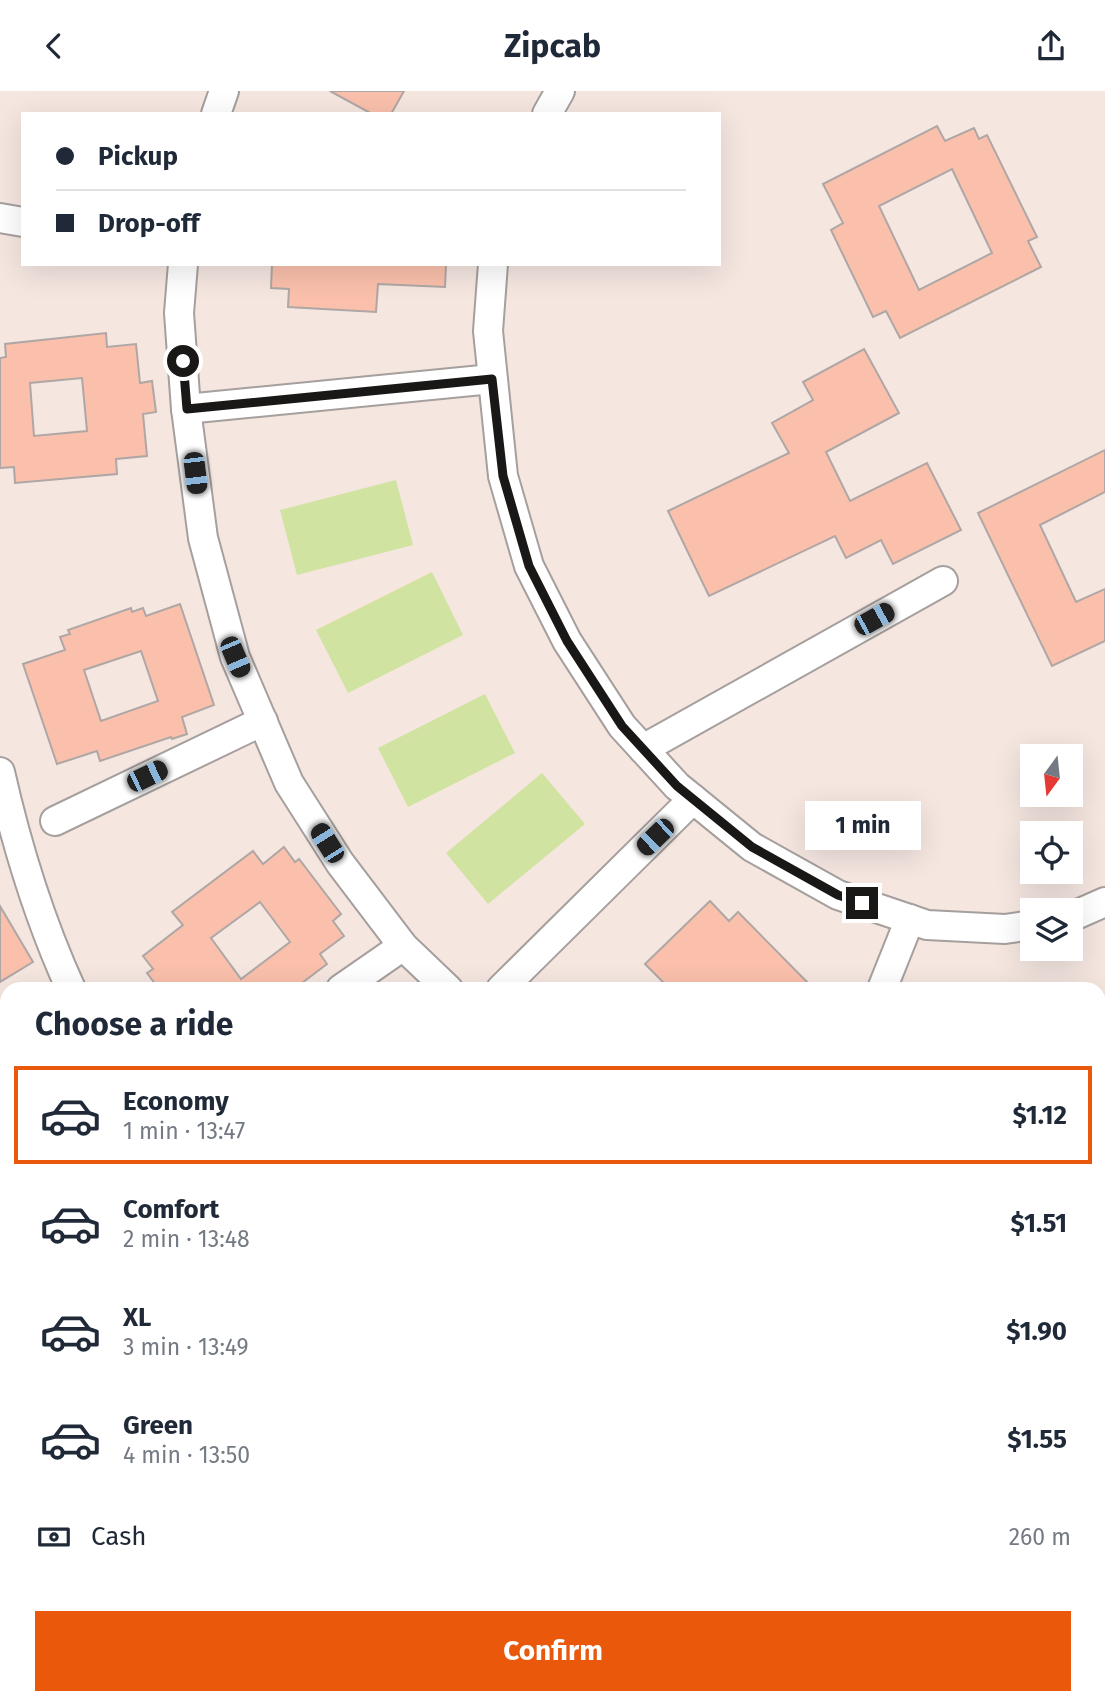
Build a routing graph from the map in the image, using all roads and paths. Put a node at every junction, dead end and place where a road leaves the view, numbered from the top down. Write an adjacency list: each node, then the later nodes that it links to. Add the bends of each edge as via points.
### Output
1 (224, 91): 3 (street)
2 (560, 91): 4 (street)
3 (217, 112)
4 (548, 112)
5 (0, 218): 6 (street)
6 (21, 222)
7 (183, 266): 10 (street, via 179,313)
8 (493, 266): 9 (street, via 488,331)
9 (492, 379): 10 (street); 13 (street, via 503,476 529,566 567,641 622,726)
10 (187, 409): 12 (street, via 203,538 235,657)
11 (943, 581): 13 (street)
12 (263, 721): 16 (street); 21 (street, via 289,783 340,863)
13 (643, 749): 15 (street)
14 (0, 772): 22 (street, via 13,830 48,939)
15 (693, 799): 19 (street, via 752,847 838,895); 25 (street)
16 (55, 821)
17 (1105, 902): 18 (street)
18 (1083, 912)
19 (910, 919): 20 (street, via 927,925); 26 (street)
20 (1020, 927)
21 (403, 946): 23 (street); 24 (street)
22 (68, 982)
23 (351, 982)
24 (441, 982)
25 (507, 982)
26 (885, 982)

